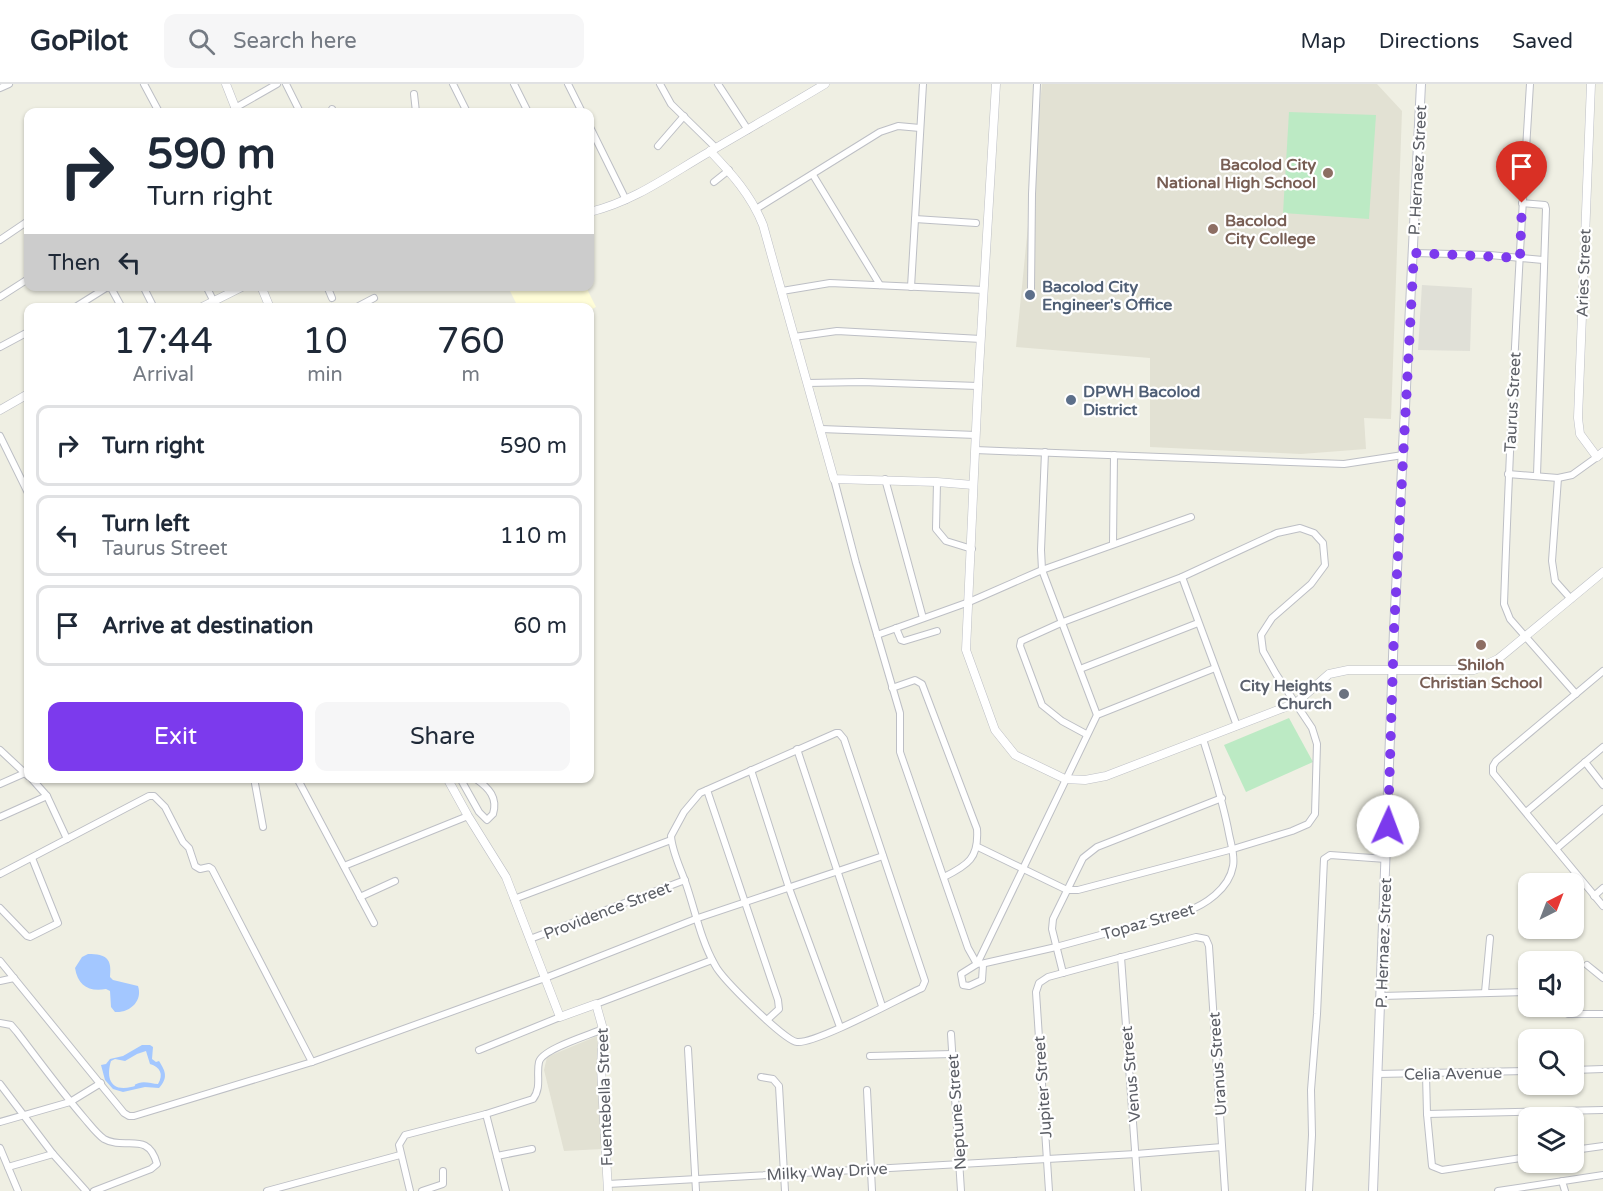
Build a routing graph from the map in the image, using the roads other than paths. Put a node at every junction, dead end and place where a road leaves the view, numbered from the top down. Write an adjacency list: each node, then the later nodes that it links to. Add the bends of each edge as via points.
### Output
1 (9, 84): 18 (street)
2 (144, 84): 20 (street)
3 (226, 84): 21 (street)
4 (277, 84): 22 (street)
5 (286, 84): 23 (street)
6 (453, 84): 25 (street)
7 (514, 84): 26 (street)
8 (568, 84): 27 (street)
9 (660, 84): 28 (street)
10 (718, 84): 30 (street)
11 (825, 84): 30 (street)
12 (923, 84): 29 (street)
13 (996, 84): 52 (street)
14 (1037, 84): 51 (street)
15 (1421, 84): 45 (main road, P. Hernaez Street)
16 (1530, 84): 38 (street, Taurus Street)
17 (1591, 84): 78 (street, Aries Street, via 1578,417 1580,434)
18 (0, 88)
19 (414, 94): 24 (street)
20 (157, 108)
21 (235, 108)
22 (239, 108)
23 (298, 108)
24 (416, 108)
25 (465, 108)
26 (526, 108)
27 (580, 108)
28 (684, 116): 32 (street); 33 (street)
29 (920, 128): 35 (street, via 888,128); 41 (street)
30 (748, 130): 33 (street)
31 (594, 135): 37 (street)
32 (658, 146)
33 (713, 150): 34 (street); 37 (street)
34 (729, 170): 36 (street); 39 (street)
35 (813, 175): 39 (street); 49 (street)
36 (714, 182)
37 (627, 200): 40 (street)
38 (1522, 203): 46 (street, Taurus Street); 47 (street, via 1545,205)
39 (756, 209): 57 (street)
40 (594, 211)
41 (915, 219): 42 (street); 50 (street)
42 (976, 223)
43 (24, 224): 44 (street)
44 (0, 240)
45 (1414, 253): 46 (street); 77 (main road, P. Hernaez Street)
46 (1520, 258): 47 (street); 80 (street, Taurus Street)
47 (1543, 260): 81 (street)
48 (24, 282): 58 (street)
49 (880, 285): 50 (street); 57 (street, via 830,284)
50 (912, 287): 52 (street)
51 (1031, 288)
52 (984, 290): 66 (street)
53 (101, 291): 62 (street)
54 (208, 291): 61 (street)
55 (235, 291): 61 (street)
56 (329, 291): 59 (street)
57 (782, 291): 65 (street)
58 (0, 297)
59 (332, 298)
60 (374, 298): 63 (street)
61 (214, 302)
62 (82, 303)
63 (364, 303)
64 (24, 334): 67 (street)
65 (795, 337): 66 (street, via 837,331); 68 (street)
66 (981, 339): 69 (street)
67 (0, 347)
68 (807, 382): 69 (street); 72 (street)
69 (978, 386): 73 (street)
70 (24, 396): 71 (street)
71 (0, 410)
72 (821, 429): 73 (street); 83 (street)
73 (976, 435): 75 (street)
74 (0, 436): 86 (street)
75 (975, 450): 76 (street); 87 (street)
76 (1045, 452): 79 (street); 91 (street)
77 (1403, 455): 79 (street, via 1344,464); 105 (main road, P. Hernaez Street)
78 (1600, 455): 82 (street, via 1572,475)
79 (1114, 456): 89 (street)
80 (1508, 474): 81 (street); 102 (street, Taurus Street, via 1504,604)
81 (1537, 475): 82 (street)
82 (1558, 477): 94 (street, via 1552,561 1555,581)
83 (834, 479): 84 (street); 101 (street)
84 (885, 479): 85 (street); 96 (street)
85 (937, 482): 87 (street); 90 (street, via 936,529 946,541)
86 (24, 485)
87 (972, 485): 90 (street)
88 (1191, 517): 89 (street)
89 (1113, 544): 91 (street)
90 (972, 549): 95 (street)
91 (1042, 570): 95 (street); 97 (street)
92 (1603, 572): 94 (street)
93 (1182, 577): 97 (street); 98 (street); 109 (street, via 1277,534 1300,528 1314,533 1323,543 1325,565 1272,618 1262,635 1263,651)
94 (1571, 599): 102 (street)
95 (969, 602): 96 (street); 121 (street, via 966,650 995,730 1015,755)
96 (923, 618): 99 (street)
97 (1063, 622): 104 (street); 112 (street, via 1025,638 1020,646 1042,705)
98 (1198, 623): 103 (street); 104 (street)
99 (896, 628): 100 (street, via 904,641); 101 (street)
100 (937, 630)
101 (877, 635): 107 (street)
102 (1525, 638): 105 (street, via 1474,670); 108 (street, Taurus Street)
103 (1215, 668): 110 (street); 111 (street)
104 (1080, 669): 110 (street)
105 (1393, 669): 109 (street, via 1329,674); 147 (main road, P. Hernaez Street)
106 (1603, 671): 108 (street)
107 (892, 688): 142 (street, via 915,680 922,684 977,829); 152 (street, via 901,721 900,752)
108 (1576, 694): 136 (street, via 1496,761 1493,773)
109 (1296, 703): 111 (street); 143 (street, via 1317,744 1315,814 1308,824 1292,831)
110 (1097, 715): 112 (street)
111 (1237, 726): 113 (street)
112 (1086, 734): 121 (street)
113 (1203, 739): 121 (street, via 1106,776); 134 (street, Topaz Street)
114 (1603, 747): 117 (street)
115 (797, 749): 118 (street); 145 (street, via 836,733 842,736); 150 (street)
116 (0, 750): 119 (street)
117 (1585, 762): 130 (street); 136 (street)
118 (751, 770): 132 (street); 155 (street)
119 (24, 772)
120 (24, 777): 129 (street)
121 (1065, 779): 149 (street)
122 (35, 783): 133 (street)
123 (255, 783): 139 (street)
124 (300, 783): 148 (street)
125 (450, 783): 131 (street)
126 (461, 783): 131 (street)
127 (463, 783): 128 (street, via 487,820 493,814 494,799)
128 (480, 783)
129 (0, 784)
130 (1603, 785)
131 (453, 789): 137 (street)
132 (707, 790): 141 (street, via 684,812); 161 (street)
133 (47, 796): 138 (street); 140 (street)
134 (1222, 798): 143 (street, Topaz Street); 157 (street, via 1097,847 1083,858)
135 (1603, 809): 144 (street)
136 (1526, 812): 144 (street)
137 (468, 816): 148 (street); 160 (street, via 501,868)
138 (0, 817)
139 (263, 827)
140 (68, 839): 146 (street); 196 (street, via 149,796 159,800 189,848 195,866 212,869)
141 (671, 840): 153 (street); 160 (street)
142 (978, 847): 149 (street); 152 (street, via 964,867)
143 (1233, 849): 157 (street); 168 (street, Topaz Street, via 1233,867 1226,882 1198,908)
144 (1556, 849): 158 (street)
145 (883, 856): 150 (street); 183 (street, via 925,981 922,988)
146 (32, 858): 151 (street); 163 (street, via 58,923 30,937)
147 (1386, 859): 181 (main road, P. Hernaez Street); 246 (street, via 1330,855 1324,859)
148 (344, 866): 159 (street)
149 (1023, 869): 157 (street); 172 (street)
150 (837, 872): 155 (street); 183 (street)
151 (0, 874)
152 (944, 877): 172 (street, via 968,948)
153 (684, 880): 164 (street); 167 (street, Providence Street)
154 (395, 881): 159 (street)
155 (789, 888): 161 (street); 189 (street)
156 (1603, 888): 158 (street)
157 (1067, 890): 168 (street, via 1053,919)
158 (1594, 896): 162 (street)
159 (360, 897): 165 (street)
160 (514, 899): 167 (street)
161 (744, 902): 164 (street); 187 (street, via 778,1000 779,1009)
162 (1603, 906)
163 (0, 908)
164 (698, 918): 170 (street); 176 (street)
165 (374, 923)
166 (1491, 938): 179 (street)
167 (530, 939): 176 (street)
168 (1056, 948): 172 (street, Topaz Street); 174 (street)
169 (1121, 957): 174 (street); 213 (street, Uranus Street, via 1196,937 1206,939); 218 (street, Venus Street)
170 (712, 960): 182 (street); 187 (street, via 721,975)
171 (0, 961): 175 (street)
172 (980, 964)
173 (1587, 965): 177 (street)
174 (1063, 973): 221 (street, Jupiter Street, via 1039,983 1036,992)
175 (14, 978): 178 (street); 203 (street)
176 (545, 978): 186 (street); 196 (street)
177 (1603, 978)
178 (0, 981)
179 (1485, 992): 180 (street); 181 (street)
180 (1518, 992)
181 (1382, 996): 200 (main road, P. Hernaez Street)
182 (596, 1004): 186 (street); 190 (street, Fuentebella Street)
183 (882, 1006): 189 (street)
184 (1584, 1014): 185 (street)
185 (1603, 1014)
186 (560, 1017): 193 (street)
187 (768, 1020): 189 (street, via 797,1042 814,1040)
188 (0, 1023): 206 (street, via 11,1025)
189 (840, 1028)
190 (603, 1029): 208 (street, via 545,1054 539,1063 539,1088 533,1099); 231 (street, Fuentebella Street, via 601,1067)
191 (951, 1034): 194 (street, Neptune Street)
192 (688, 1049): 229 (street)
193 (478, 1050)
194 (953, 1054): 195 (street); 223 (street, Neptune Street)
195 (870, 1056)
196 (312, 1062): 203 (street, via 134,1116 124,1113)
197 (1603, 1069): 198 (street)
198 (1584, 1070)
199 (1518, 1071): 201 (street, Celia Avenue)
200 (1377, 1074): 201 (street, Celia Avenue); 247 (main road, P. Hernaez Street)
201 (1426, 1074): 209 (street)
202 (761, 1077): 227 (street, via 773,1079 779,1086)
203 (101, 1083): 206 (street)
204 (0, 1084): 210 (street)
205 (867, 1090): 225 (street)
206 (70, 1102): 210 (street); 234 (street, via 106,1140 138,1142 155,1157 157,1164)
207 (1603, 1110): 209 (street)
208 (486, 1114): 219 (street, via 410,1132 401,1140); 220 (street)
209 (1427, 1114): 222 (street, via 1432,1166 1442,1170)
210 (25, 1116): 211 (street); 217 (street)
211 (0, 1122)
212 (1603, 1146): 216 (street)
213 (1222, 1147): 218 (street, Milky Way Drive); 245 (street, Uranus Street)
214 (0, 1148): 224 (street)
215 (532, 1149): 220 (street)
216 (1584, 1149)
217 (53, 1154): 224 (street); 233 (street)
218 (1136, 1154): 221 (street, Milky Way Drive); 244 (street, Venus Street)
219 (400, 1155): 235 (street); 236 (street)
220 (497, 1156): 238 (street)
221 (1047, 1158): 223 (street, Milky Way Drive); 243 (street, Jupiter Street)
222 (1518, 1159)
223 (960, 1164): 225 (street, Milky Way Drive); 242 (street, Neptune Street)
224 (8, 1167): 232 (street)
225 (870, 1169): 227 (street, Milky Way Drive); 241 (street)
226 (443, 1171): 237 (street, via 443,1184)
227 (784, 1173): 229 (street, Milky Way Drive); 240 (street)
228 (1603, 1175): 230 (street)
229 (696, 1178): 231 (street, Milky Way Drive); 239 (street)
230 (1562, 1180): 248 (street); 249 (street)
231 (608, 1187)
232 (18, 1191)
233 (86, 1191)
234 (94, 1191)
235 (267, 1191)
236 (410, 1191)
237 (422, 1191)
238 (507, 1191)
239 (696, 1191)
240 (785, 1191)
241 (872, 1191)
242 (961, 1191)
243 (1049, 1191)
244 (1138, 1191)
245 (1225, 1191)
246 (1309, 1191)
247 (1373, 1191)
248 (1498, 1191)
249 (1565, 1191)

